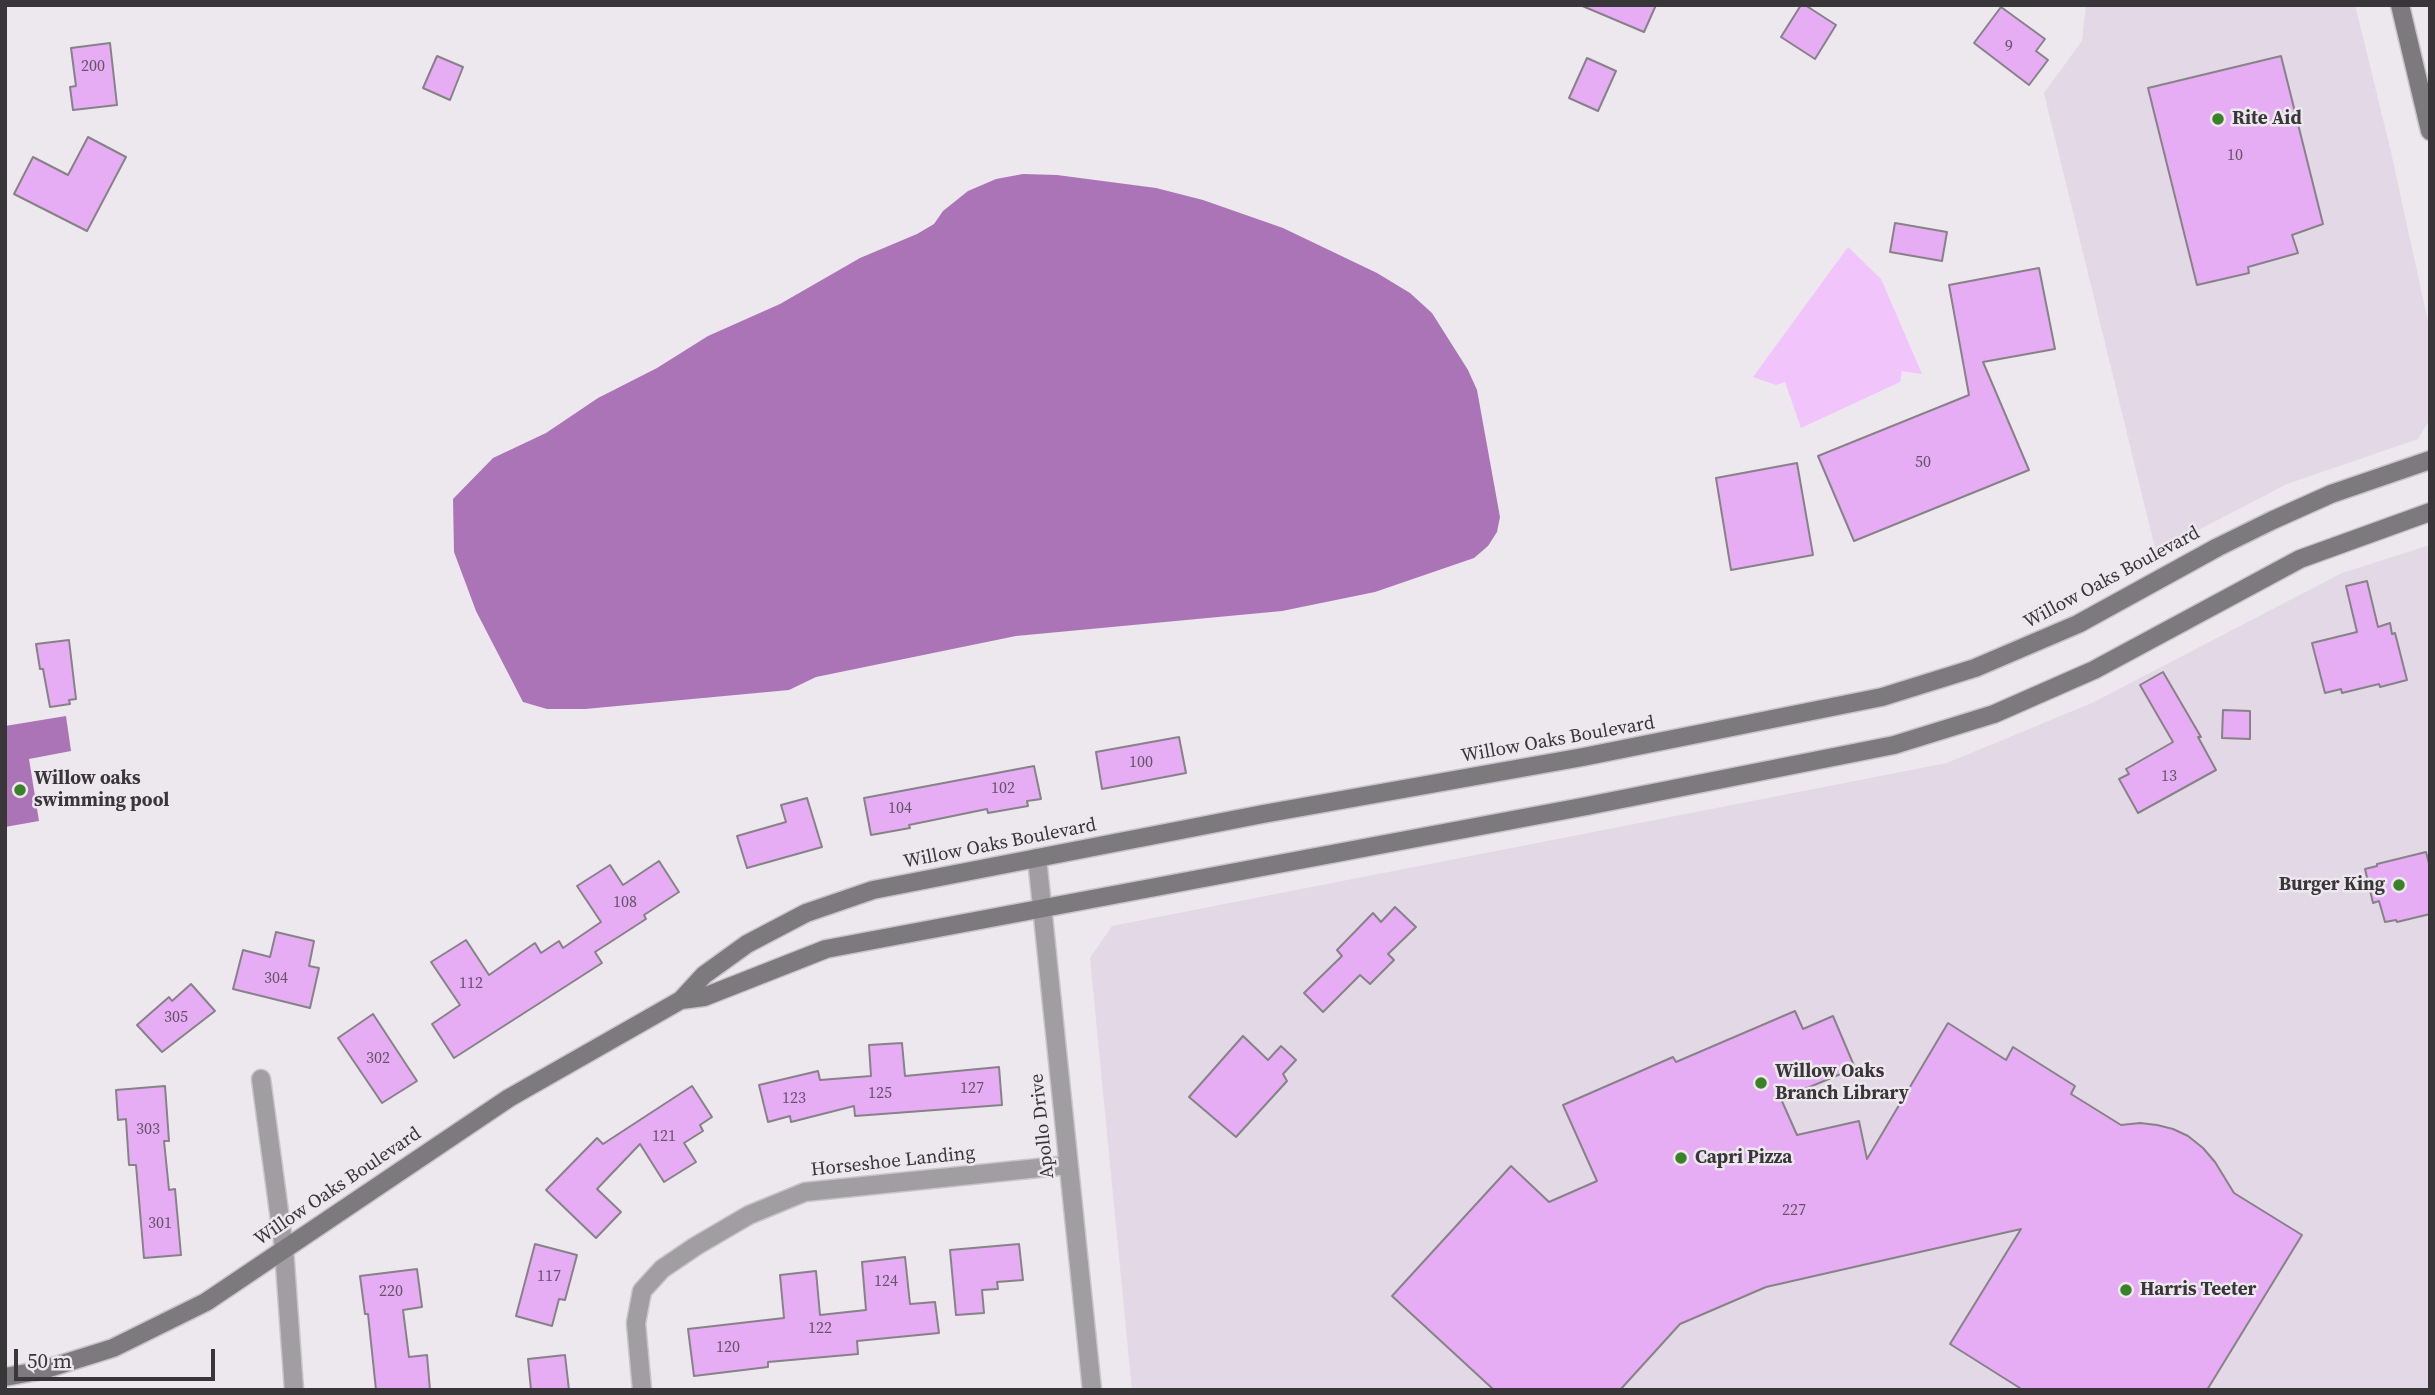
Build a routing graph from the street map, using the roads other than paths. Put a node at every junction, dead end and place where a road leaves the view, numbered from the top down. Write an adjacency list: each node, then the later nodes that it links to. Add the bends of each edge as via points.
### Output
1 (2400, 5): 2 (street)
2 (2430, 131)
3 (2430, 460): 5 (street, Willow Oaks Boulevard, via 2331,494 2273,520 2078,624 1975,668 1882,697)
4 (2430, 512): 6 (street, Willow Oaks Boulevard, via 2300,559 2094,670 1994,715 1894,745)
5 (1037, 858): 6 (street, Apollo Drive); 7 (street, Willow Oaks Boulevard, via 873,890 806,913 747,944 704,975)
6 (1042, 908): 7 (street, Willow Oaks Boulevard, via 826,948 704,997); 9 (street, Apollo Drive)
7 (681, 1000): 10 (street, Willow Oaks Boulevard, via 509,1098)
8 (261, 1079): 10 (street)
9 (1068, 1165): 13 (street, Horseshoe Landing, via 805,1192 749,1215 696,1245 642,1291 636,1323); 14 (street, Apollo Drive)
10 (284, 1249): 11 (street, Willow Oaks Boulevard, via 206,1302 113,1348); 12 (street)
11 (5, 1377)
12 (294, 1390)
13 (642, 1390)
14 (1092, 1390)

